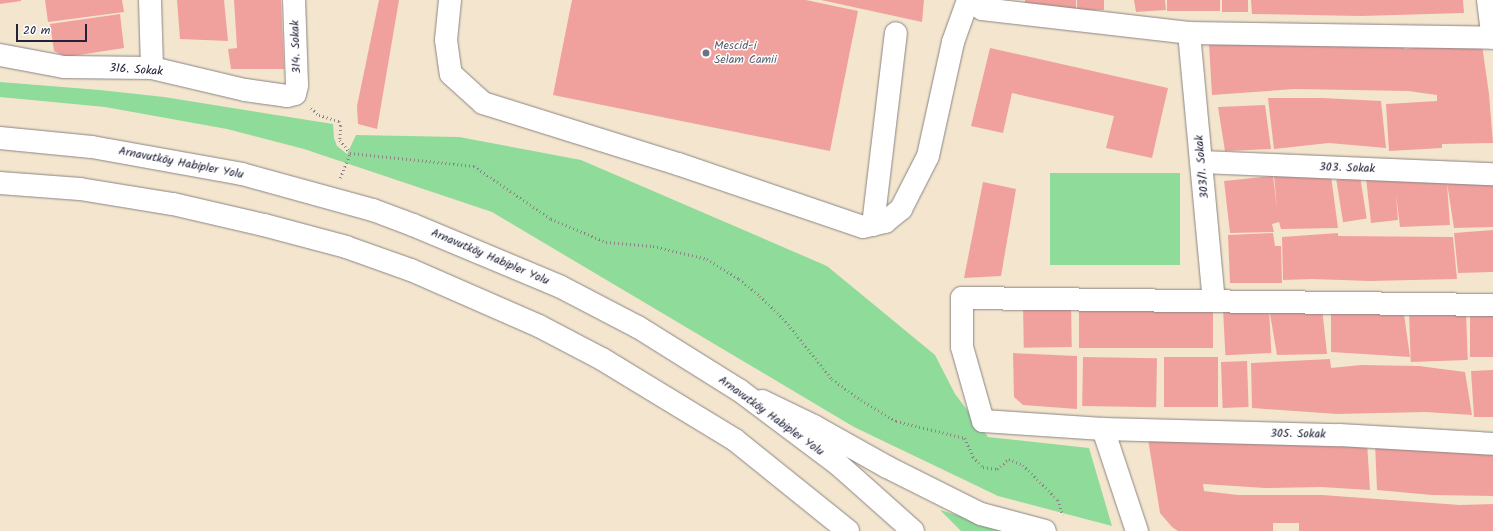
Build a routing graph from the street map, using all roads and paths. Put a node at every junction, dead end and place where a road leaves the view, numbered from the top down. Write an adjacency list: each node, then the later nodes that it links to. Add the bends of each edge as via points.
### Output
1 (150, 0): 10 (main road)
2 (294, 0): 11 (main road, 314. Sokak, via 297,85)
3 (450, 0): 18 (main road, via 446,40 451,74 483,103 678,164 863,227)
4 (969, 0): 7 (main road, via 982,9); 18 (main road, via 953,42 928,156 901,209 885,222)
5 (1488, 0): 8 (main road)
6 (896, 33): 18 (main road)
7 (1189, 33): 8 (main road); 14 (main road, 303/1. Sokak)
8 (1493, 38)
9 (0, 55): 10 (main road, 316. Sokak, via 64,67)
10 (152, 68): 11 (main road, 316. Sokak, via 277,96)
11 (295, 94): 13 (path, via 320,115 339,121 340,140)
12 (0, 138): 17 (main road, Arnavutköy Habipler Yolu, via 92,147 179,162 242,174)
13 (350, 153): 17 (path); 24 (path, via 474,166 551,219 606,242 653,246 707,260 760,296 784,318 832,378 861,400 896,421 965,438 973,457 983,467 997,468 1009,459 1024,465 1058,500)
14 (1201, 162): 15 (main road, 303. Sokak); 19 (main road, 303/1. Sokak)
15 (1493, 174)
16 (0, 183): 25 (main road, via 80,189 173,204 346,247 411,270 539,326 602,360 735,440)
17 (332, 199): 21 (main road, Arnavutköy Habipler Yolu, via 413,224 561,287 638,327)
18 (873, 225)
19 (1214, 301): 20 (main road); 22 (main road, 305. Sokak, via 962,298 962,347 983,421)
20 (1493, 306)
21 (739, 390): 26 (main road, Arnavutköy Habipler Yolu, via 839,465); 27 (main road, via 814,426 887,468 981,514)
22 (1103, 429): 23 (main road, 305. Sokak, via 1339,436); 28 (main road)
23 (1493, 444)
24 (1064, 519)
25 (848, 531)
26 (913, 531)
27 (1045, 531)
28 (1137, 531)

